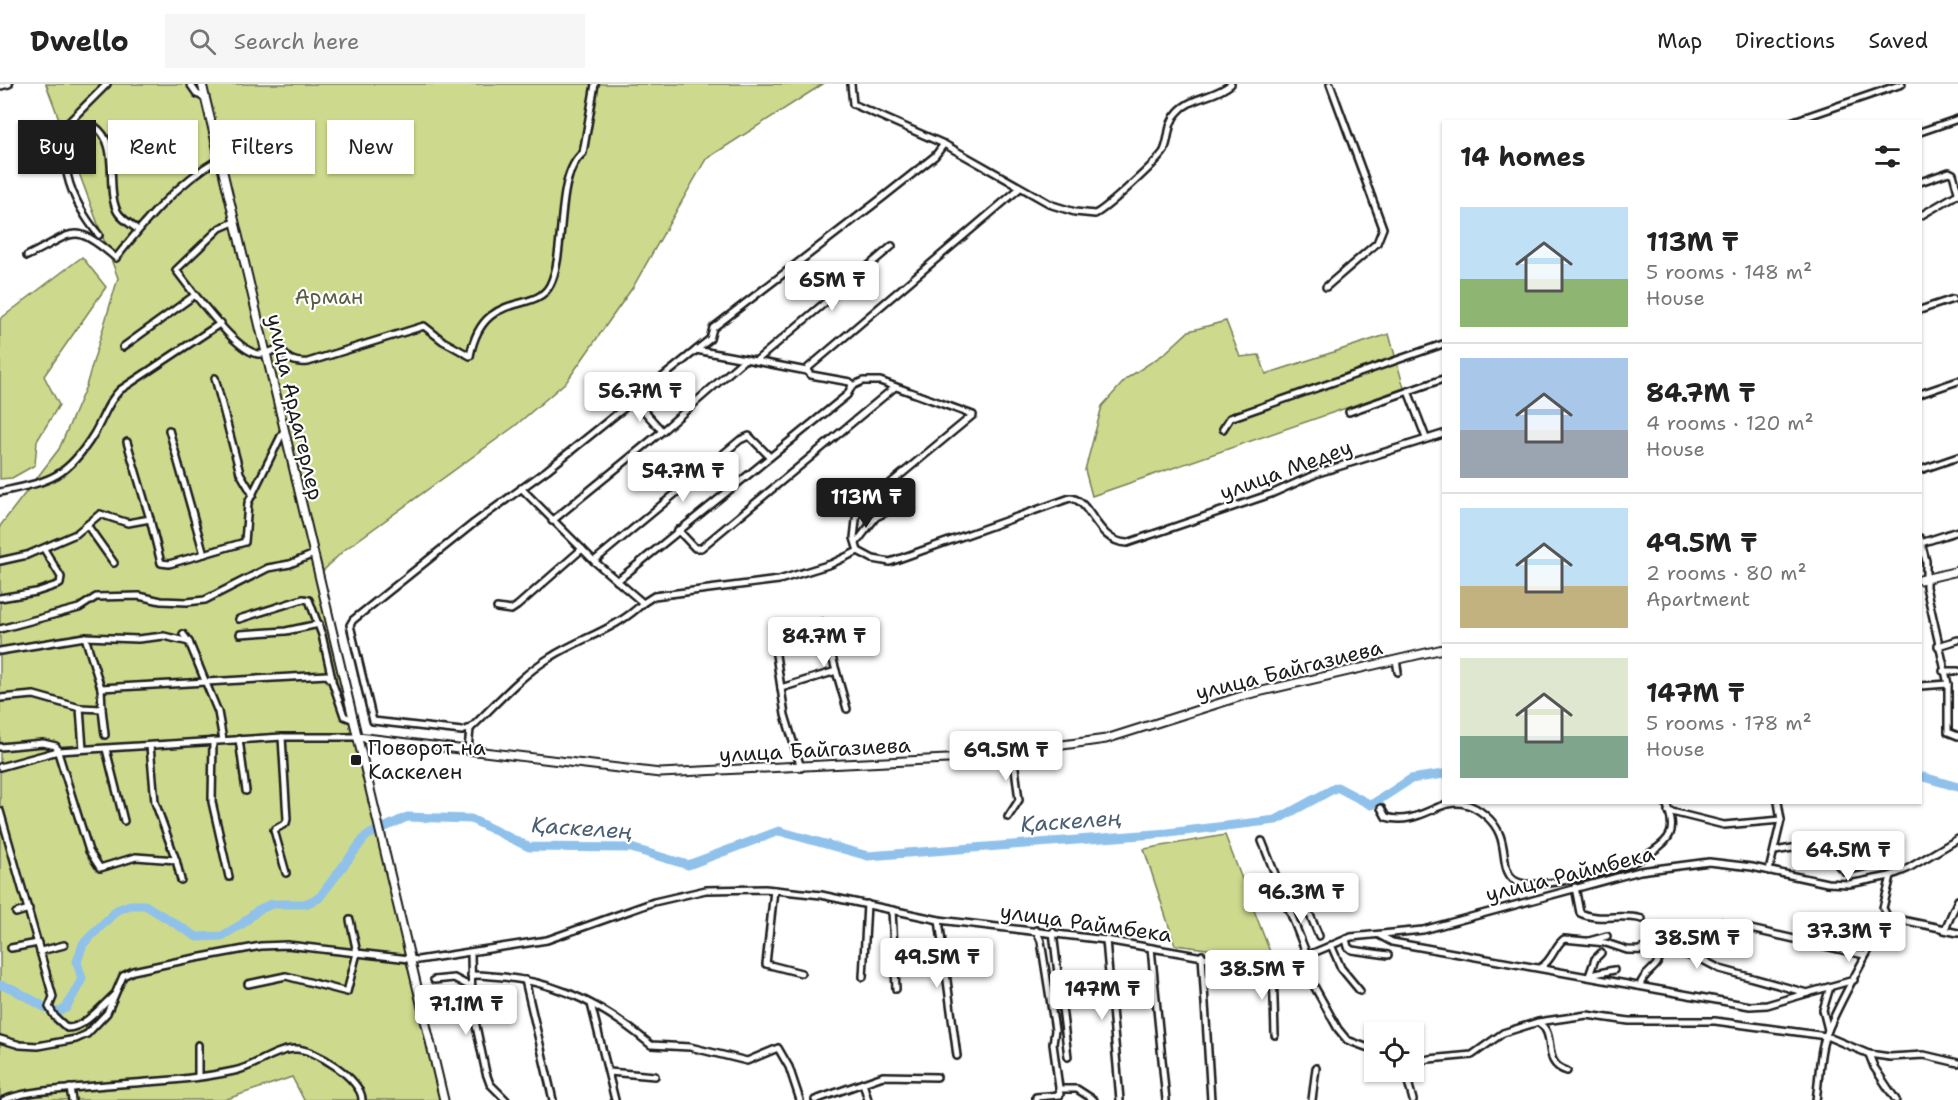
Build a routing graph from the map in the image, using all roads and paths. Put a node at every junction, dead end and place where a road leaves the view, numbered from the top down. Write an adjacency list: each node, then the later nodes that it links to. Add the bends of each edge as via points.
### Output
1 (9, 84): 10 (street)
2 (107, 84): 13 (street)
3 (190, 84): 11 (street)
4 (202, 84): 11 (main road, улица Ардагерлер)
5 (595, 84): 39 (street, via 583,153 569,180 557,267 550,286 545,292 507,306 486,319 477,327 470,356 424,326 308,362 292,361 281,347)
6 (851, 84): 18 (street, via 852,104)
7 (1231, 84): 23 (street, via 1183,106 1170,125 1162,153 1099,212 1062,209)
8 (1330, 84): 31 (street, via 1383,228 1377,243)
9 (1902, 84): 15 (street)
10 (1, 86)
11 (205, 98): 14 (main road, улица Ардагерлер)
12 (1958, 119): 17 (street)
13 (72, 120)
14 (210, 120)
15 (1797, 120)
16 (96, 127): 27 (street, via 110,153 116,210)
17 (1922, 131)
18 (944, 144): 23 (street); 38 (street, via 935,156 713,328 710,339)
19 (210, 166): 27 (street, via 183,185)
20 (68, 174): 28 (street, via 71,190)
21 (223, 174): 26 (main road, улица Ардагерлер)
22 (1922, 181): 24 (street, via 1949,172)
23 (1020, 188): 42 (street)
24 (1958, 193): 25 (street)
25 (1922, 215)
26 (234, 222): 32 (street, via 220,228 176,270); 39 (main road, улица Ардагерлер)
27 (138, 230): 30 (street, via 116,258 86,234 72,234)
28 (99, 235)
29 (892, 246): 41 (street)
30 (27, 256)
31 (1326, 287)
32 (195, 295): 35 (street); 37 (street)
33 (1953, 299): 34 (street)
34 (1922, 309)
35 (221, 323): 39 (street, via 249,350); 63 (street, via 120,390 65,472)
36 (1442, 344): 52 (street, via 1230,418)
37 (123, 347)
38 (696, 350): 40 (street); 50 (street)
39 (266, 354): 54 (main road, улица Ардагерлер)
40 (745, 359): 41 (street); 55 (street)
41 (757, 360): 42 (street)
42 (807, 371): 46 (street)
43 (215, 378): 64 (street, via 240,473)
44 (1442, 379): 48 (street)
45 (1958, 381): 49 (street)
46 (852, 386): 47 (street, via 872,380); 59 (street, via 847,395)
47 (895, 387): 69 (street, via 700,548 695,548); 72 (street, via 973,415 856,511)
48 (1408, 391): 51 (street); 57 (street)
49 (1922, 393)
50 (634, 400): 55 (street); 62 (street)
51 (1349, 412)
52 (1222, 429)
53 (169, 430): 77 (street)
54 (284, 430): 64 (street); 78 (main road, улица Ардагерлер)
55 (662, 431): 67 (street)
56 (1442, 434): 57 (street, улица Медеу)
57 (1426, 438): 76 (street, улица Медеу, via 1122,543 1101,531 1074,498 890,562)
58 (127, 441): 66 (street)
59 (770, 457): 69 (street); 80 (street, via 749,436 740,440)
60 (1958, 457): 61 (street)
61 (1922, 469)
62 (521, 488): 67 (street); 117 (street, via 351,622 373,721)
63 (0, 492)
64 (253, 495): 77 (street, via 246,511 245,542)
65 (903, 504): 72 (street, via 876,517)
66 (150, 519): 68 (street, via 128,523 100,514); 77 (street, via 161,563)
67 (552, 521): 75 (street)
68 (87, 525): 74 (street); 81 (street)
69 (678, 530): 84 (street)
70 (1958, 531): 71 (street)
71 (1922, 543)
72 (855, 545): 76 (street)
73 (1922, 547): 83 (street, via 1926,561)
74 (44, 549): 79 (street); 85 (street, via 62,576 60,584)
75 (582, 549): 80 (street); 87 (street, via 517,606 511,610)
76 (858, 551): 86 (street, via 779,580 654,596)
77 (204, 554)
78 (314, 554): 91 (street, via 268,568 205,600 96,597 79,608); 116 (main road, улица Ардагерлер)
79 (0, 561)
80 (594, 561): 84 (street)
81 (114, 563)
82 (1958, 571): 83 (main road)
83 (1923, 579): 98 (street)
84 (617, 581): 86 (street)
85 (0, 598)
86 (643, 603): 117 (street, via 604,631 538,666)
87 (496, 608)
88 (238, 619): 90 (street, via 303,599 309,600)
89 (822, 622): 102 (street)
90 (319, 624): 93 (street); 106 (street)
91 (0, 629)
92 (183, 634): 96 (street)
93 (240, 634)
94 (85, 637): 96 (street, via 164,636); 100 (street); 110 (street)
95 (1958, 640): 98 (street)
96 (189, 642): 107 (street)
97 (780, 644): 111 (street, via 775,648)
98 (1938, 646): 104 (street)
99 (1442, 649): 101 (main road, улица Байгазиева, via 1418,658)
100 (0, 651)
101 (1396, 660): 105 (street); 131 (main road, улица Байгазиева, via 1245,695 1106,739)
102 (836, 670): 111 (street); 115 (street)
103 (1958, 670): 104 (street)
104 (1943, 671): 108 (street)
105 (1398, 672)
106 (332, 681): 107 (street, via 327,675 304,675); 116 (street, via 344,716)
107 (205, 684): 110 (street); 122 (street, via 218,712)
108 (1948, 684): 109 (street); 120 (street, via 1948,732)
109 (1922, 686)
110 (101, 688): 114 (street)
111 (781, 688): 133 (street)
112 (0, 698): 113 (street, via 34,695)
113 (80, 708): 114 (street); 127 (street)
114 (102, 709): 118 (street)
115 (847, 709)
116 (354, 720): 119 (main road, улица Ардагерлер)
117 (470, 729): 129 (street)
118 (105, 735)
119 (358, 736): 121 (street); 129 (main road, улица Байгазиева); 197 (main road, улица Ардагерлер)
120 (1957, 736)
121 (282, 737): 123 (street); 153 (street, via 287,819 274,830)
122 (223, 740): 123 (street); 124 (street)
123 (239, 740): 134 (street)
124 (213, 741): 125 (street); 155 (street, via 212,802)
125 (150, 746): 128 (street); 150 (street, via 155,802)
126 (0, 747): 130 (street, via 51,743)
127 (82, 749): 128 (street); 130 (street)
128 (106, 749): 142 (street)
129 (468, 749): 133 (main road, улица Байгазиева, via 660,773)
130 (58, 752): 132 (street); 150 (street, via 89,851 100,868 136,858)
131 (1013, 752): 133 (main road, улица Байгазиева); 140 (street, via 1019,800)
132 (0, 767)
133 (801, 768)
134 (246, 791)
135 (1666, 804): 139 (street)
136 (1778, 804): 141 (street)
137 (1381, 808): 139 (street, via 1391,819 1422,816 1447,804 1471,806 1497,826 1507,870 1514,880 1527,884 1602,872 1634,862 1667,839 1671,825)
138 (0, 811): 143 (street)
139 (1668, 811): 141 (street, via 1724,825)
140 (1008, 817)
141 (1781, 820): 148 (street)
142 (124, 821)
143 (7, 834): 144 (street); 162 (street)
144 (0, 836)
145 (1958, 839): 154 (street, улица Раймбека)
146 (1262, 841): 161 (street)
147 (1849, 843): 149 (street)
148 (1775, 851): 149 (street); 152 (street)
149 (1833, 851): 151 (street, via 1844,871)
150 (176, 860): 156 (street)
151 (1890, 861)
152 (1769, 871): 154 (street, улица Раймбека, via 1838,884); 157 (street, улица Раймбека, via 1709,862 1640,871)
153 (286, 873)
154 (1891, 876): 165 (street, via 1883,908)
155 (229, 877)
156 (181, 880)
157 (1575, 888): 166 (street, via 1580,913 1586,916); 174 (street, улица Раймбека, via 1423,930)
158 (774, 890): 160 (street, улица Раймбека); 190 (street, улица Раймбека, via 687,893 547,940); 201 (street, via 766,964)
159 (1958, 902): 170 (street, via 1948,927)
160 (867, 904): 163 (street, улица Раймбека); 204 (street)
161 (1287, 908): 175 (street, via 1310,915); 195 (street)
162 (29, 909): 164 (street); 180 (street)
163 (892, 910): 168 (street, улица Раймбека); 212 (street)
164 (16, 913)
165 (1888, 918): 170 (street); 194 (street)
166 (1642, 919)
167 (350, 920): 189 (street)
168 (939, 920): 171 (street, улица Раймбека); 226 (street)
169 (1720, 922): 194 (street)
170 (1942, 929): 173 (street)
171 (1036, 930): 172 (street, улица Раймбека); 217 (street)
172 (1053, 932): 178 (street, улица Раймбека); 219 (street)
173 (1958, 933)
174 (1379, 935): 177 (street, улица Раймбека); 199 (street, via 1392,942)
175 (1319, 936)
176 (1607, 936): 179 (street)
177 (1346, 939): 182 (street, улица Раймбека); 193 (street, via 1352,950)
178 (1106, 940): 184 (street, улица Раймбека); 255 (street)
179 (1587, 942): 185 (street); 199 (street, via 1561,940 1548,963)
180 (38, 943): 183 (street); 186 (street)
181 (64, 945): 186 (street)
182 (1331, 945): 195 (street, улица Раймбека); 213 (street, via 1341,968)
183 (11, 948)
184 (1151, 948): 192 (street, улица Раймбека); 256 (street)
185 (1636, 950): 187 (street, via 1655,947); 188 (street)
186 (40, 951): 215 (street, via 54,997 49,1007 67,1028 90,1017)
187 (1671, 951): 188 (street); 214 (street)
188 (1660, 952): 209 (street, via 1657,965 1644,975)
189 (357, 953): 197 (street, улица Раймбека); 208 (street, via 347,992 286,976); 215 (street, улица Раймбека, via 261,946 133,971 123,976)
190 (471, 953): 197 (street, улица Раймбека); 202 (street)
191 (1601, 953): 203 (street, via 1594,959)
192 (1202, 955): 198 (street, улица Раймбека); 257 (street)
193 (1388, 955)
194 (1864, 955): 207 (street)
195 (1307, 956): 196 (street, улица Раймбека)
196 (1299, 959): 198 (street, улица Раймбека); 224 (street, via 1347,1040)
197 (410, 960): 246 (main road, улица Ардагерлер)
198 (1272, 966): 221 (street)
199 (1541, 967): 203 (street)
200 (1614, 970): 203 (street)
201 (801, 973)
202 (471, 975): 206 (street); 210 (street)
203 (1589, 976): 209 (street)
204 (863, 977)
205 (434, 980): 210 (street, via 454,978)
206 (525, 980): 216 (street, via 566,990); 248 (street)
207 (1854, 980): 211 (street); 220 (street)
208 (248, 984)
209 (1640, 986): 214 (street, via 1750,1006)
210 (471, 987): 247 (street, via 474,1021 490,1084)
211 (1830, 987): 214 (street); 220 (street, via 1823,1010)
212 (896, 988)
213 (1360, 991)
214 (1808, 993)
215 (114, 994): 222 (street, via 97,1025 76,1039 38,1046)
216 (591, 1004): 234 (street); 250 (street, via 658,1047 690,1047 747,1061 778,1048)
217 (1053, 1015): 219 (street); 241 (street)
218 (1538, 1022): 220 (street, via 1587,1015 1629,1020 1694,1020); 229 (street, via 1503,1033 1472,1055); 233 (street, via 1546,1030 1552,1062)
219 (1064, 1026): 227 (street)
220 (1827, 1033): 225 (street); 260 (street)
221 (1275, 1035)
222 (0, 1039)
223 (198, 1045): 235 (street)
224 (1364, 1046)
225 (1869, 1054): 230 (street, via 1924,1055); 242 (street)
226 (957, 1056)
227 (1068, 1057)
228 (254, 1060): 231 (street)
229 (1424, 1061)
230 (1958, 1063)
231 (246, 1068): 235 (street); 245 (street, via 287,1050 307,1051 351,1076 362,1092)
232 (1316, 1068): 258 (street)
233 (1567, 1071)
234 (609, 1072): 236 (street); 249 (street)
235 (198, 1076): 240 (street)
236 (655, 1076)
237 (937, 1077): 239 (street, via 883,1076)
238 (1409, 1082): 259 (street)
239 (863, 1083): 251 (street); 252 (street)
240 (70, 1088): 243 (street); 244 (street)
241 (1059, 1089): 253 (street, via 1060,1095 1042,1095); 254 (street, via 1077,1089)
242 (1894, 1098): 261 (street)
243 (4, 1100)
244 (72, 1100)
245 (362, 1100)
246 (444, 1100)
247 (506, 1100)
248 (553, 1100)
249 (615, 1100)
250 (800, 1100)
251 (815, 1100)
252 (868, 1100)
253 (1036, 1100)
254 (1094, 1100)
255 (1120, 1100)
256 (1166, 1100)
257 (1211, 1100)
258 (1312, 1100)
259 (1413, 1100)
260 (1816, 1100)
261 (1904, 1100)

